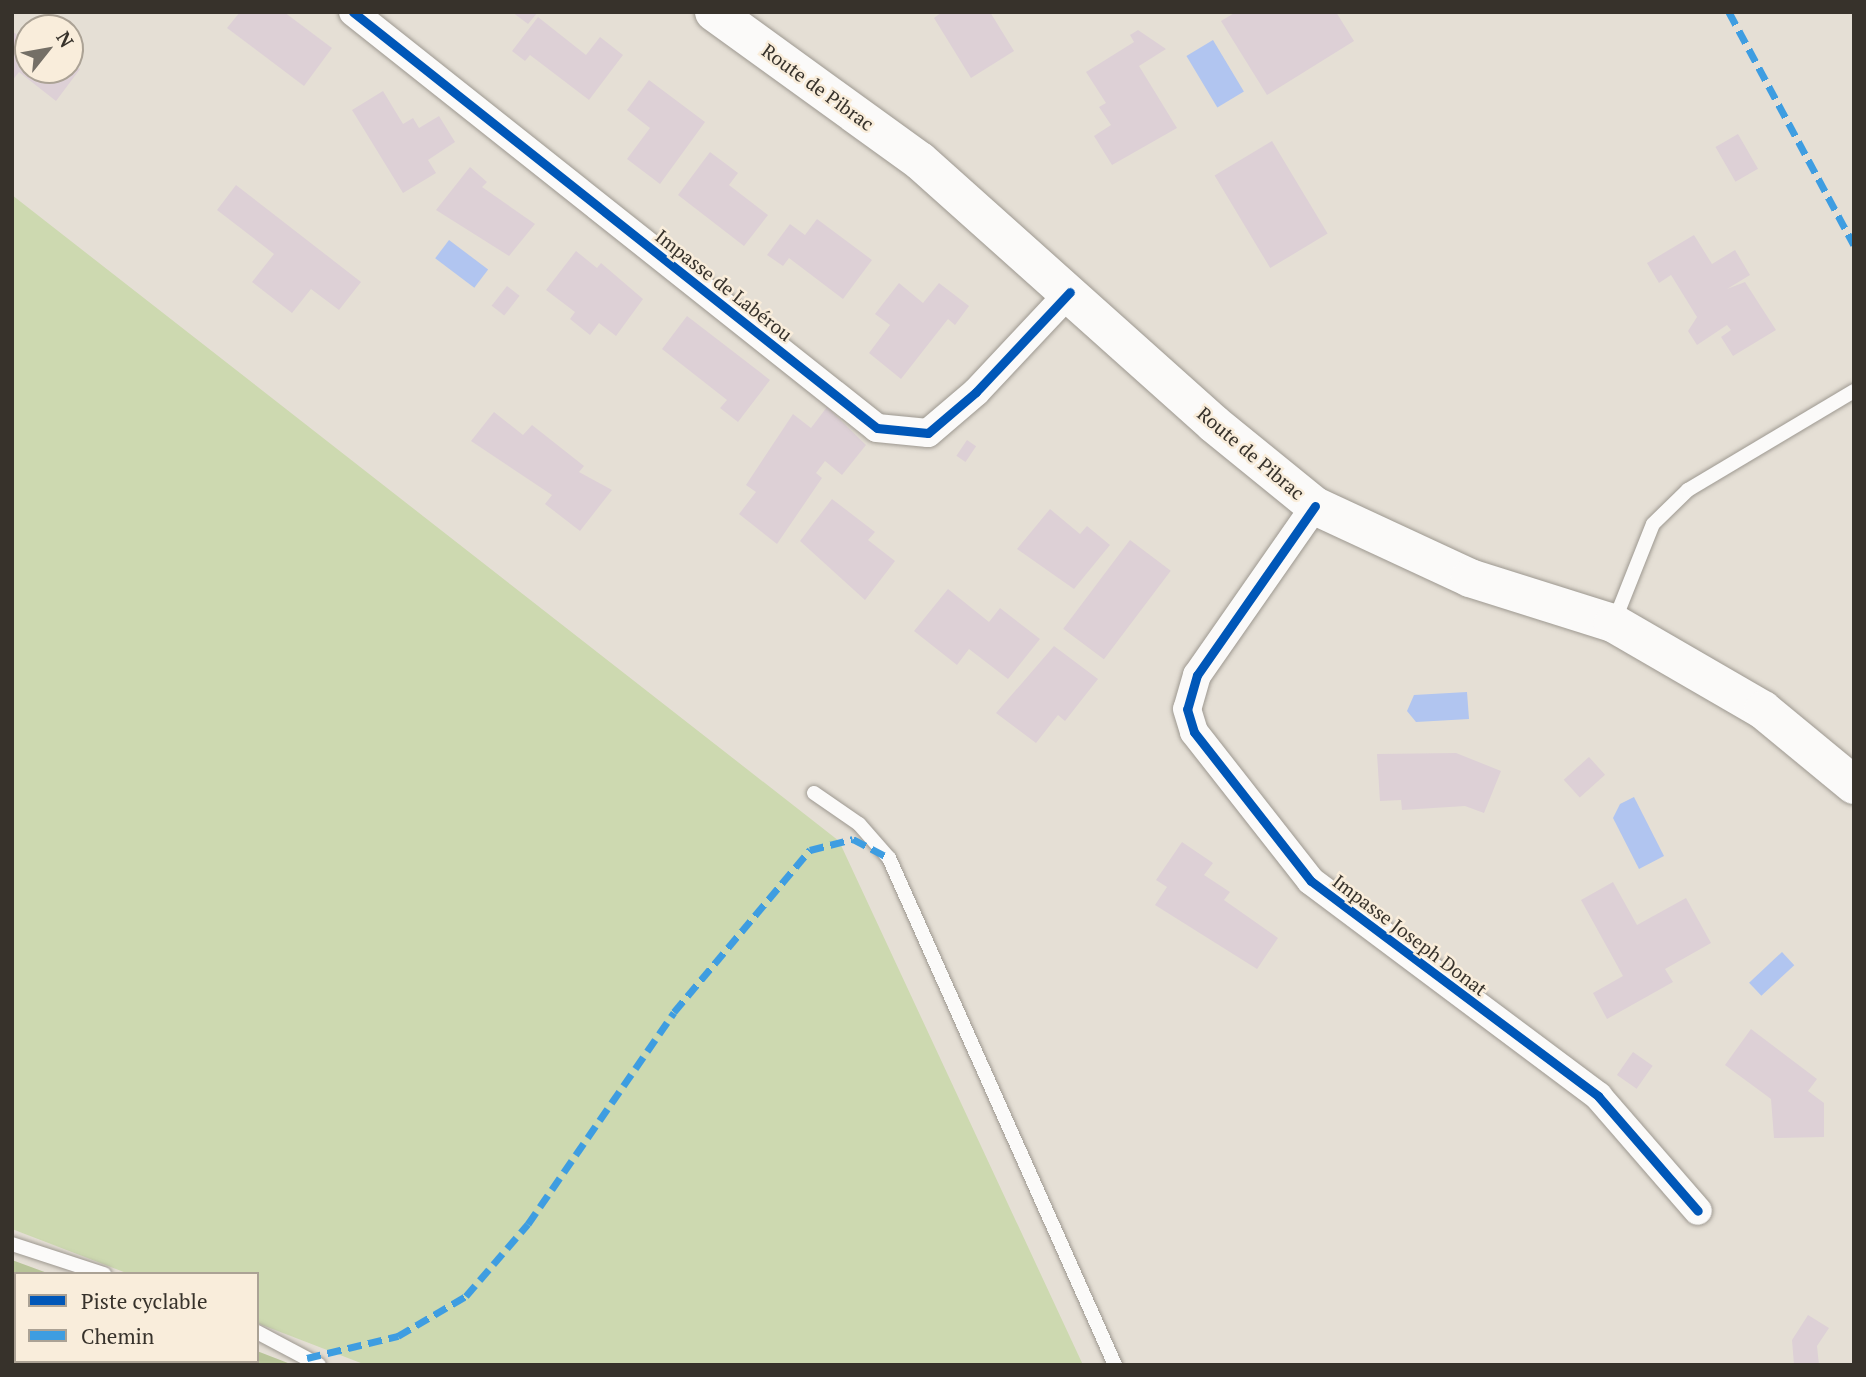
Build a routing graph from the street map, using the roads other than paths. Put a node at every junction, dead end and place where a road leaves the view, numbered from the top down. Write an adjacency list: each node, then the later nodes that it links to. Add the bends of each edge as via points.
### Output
1 (353, 12): 3 (street, Impasse de Labérou, via 877,428 928,433 976,392)
2 (714, 12): 3 (main road, Route de Pibrac, via 920,161)
3 (1070, 292): 5 (main road, Route de Pibrac, via 1214,424)
4 (1854, 391): 6 (lane, via 1688,490 1653,524)
5 (1315, 506): 6 (main road, Route de Pibrac, via 1470,578); 9 (street, Impasse Joseph Donat, via 1197,676 1187,709 1194,732 1311,881 1598,1096)
6 (1613, 623): 7 (main road, Route de Pibrac, via 1763,710)
7 (1854, 785)
8 (814, 793): 14 (lane, via 859,824 889,858)
9 (1698, 1212)
10 (12, 1244): 11 (lane)
11 (98, 1272)
12 (259, 1333): 13 (lane)
13 (319, 1365)
14 (1115, 1365)

